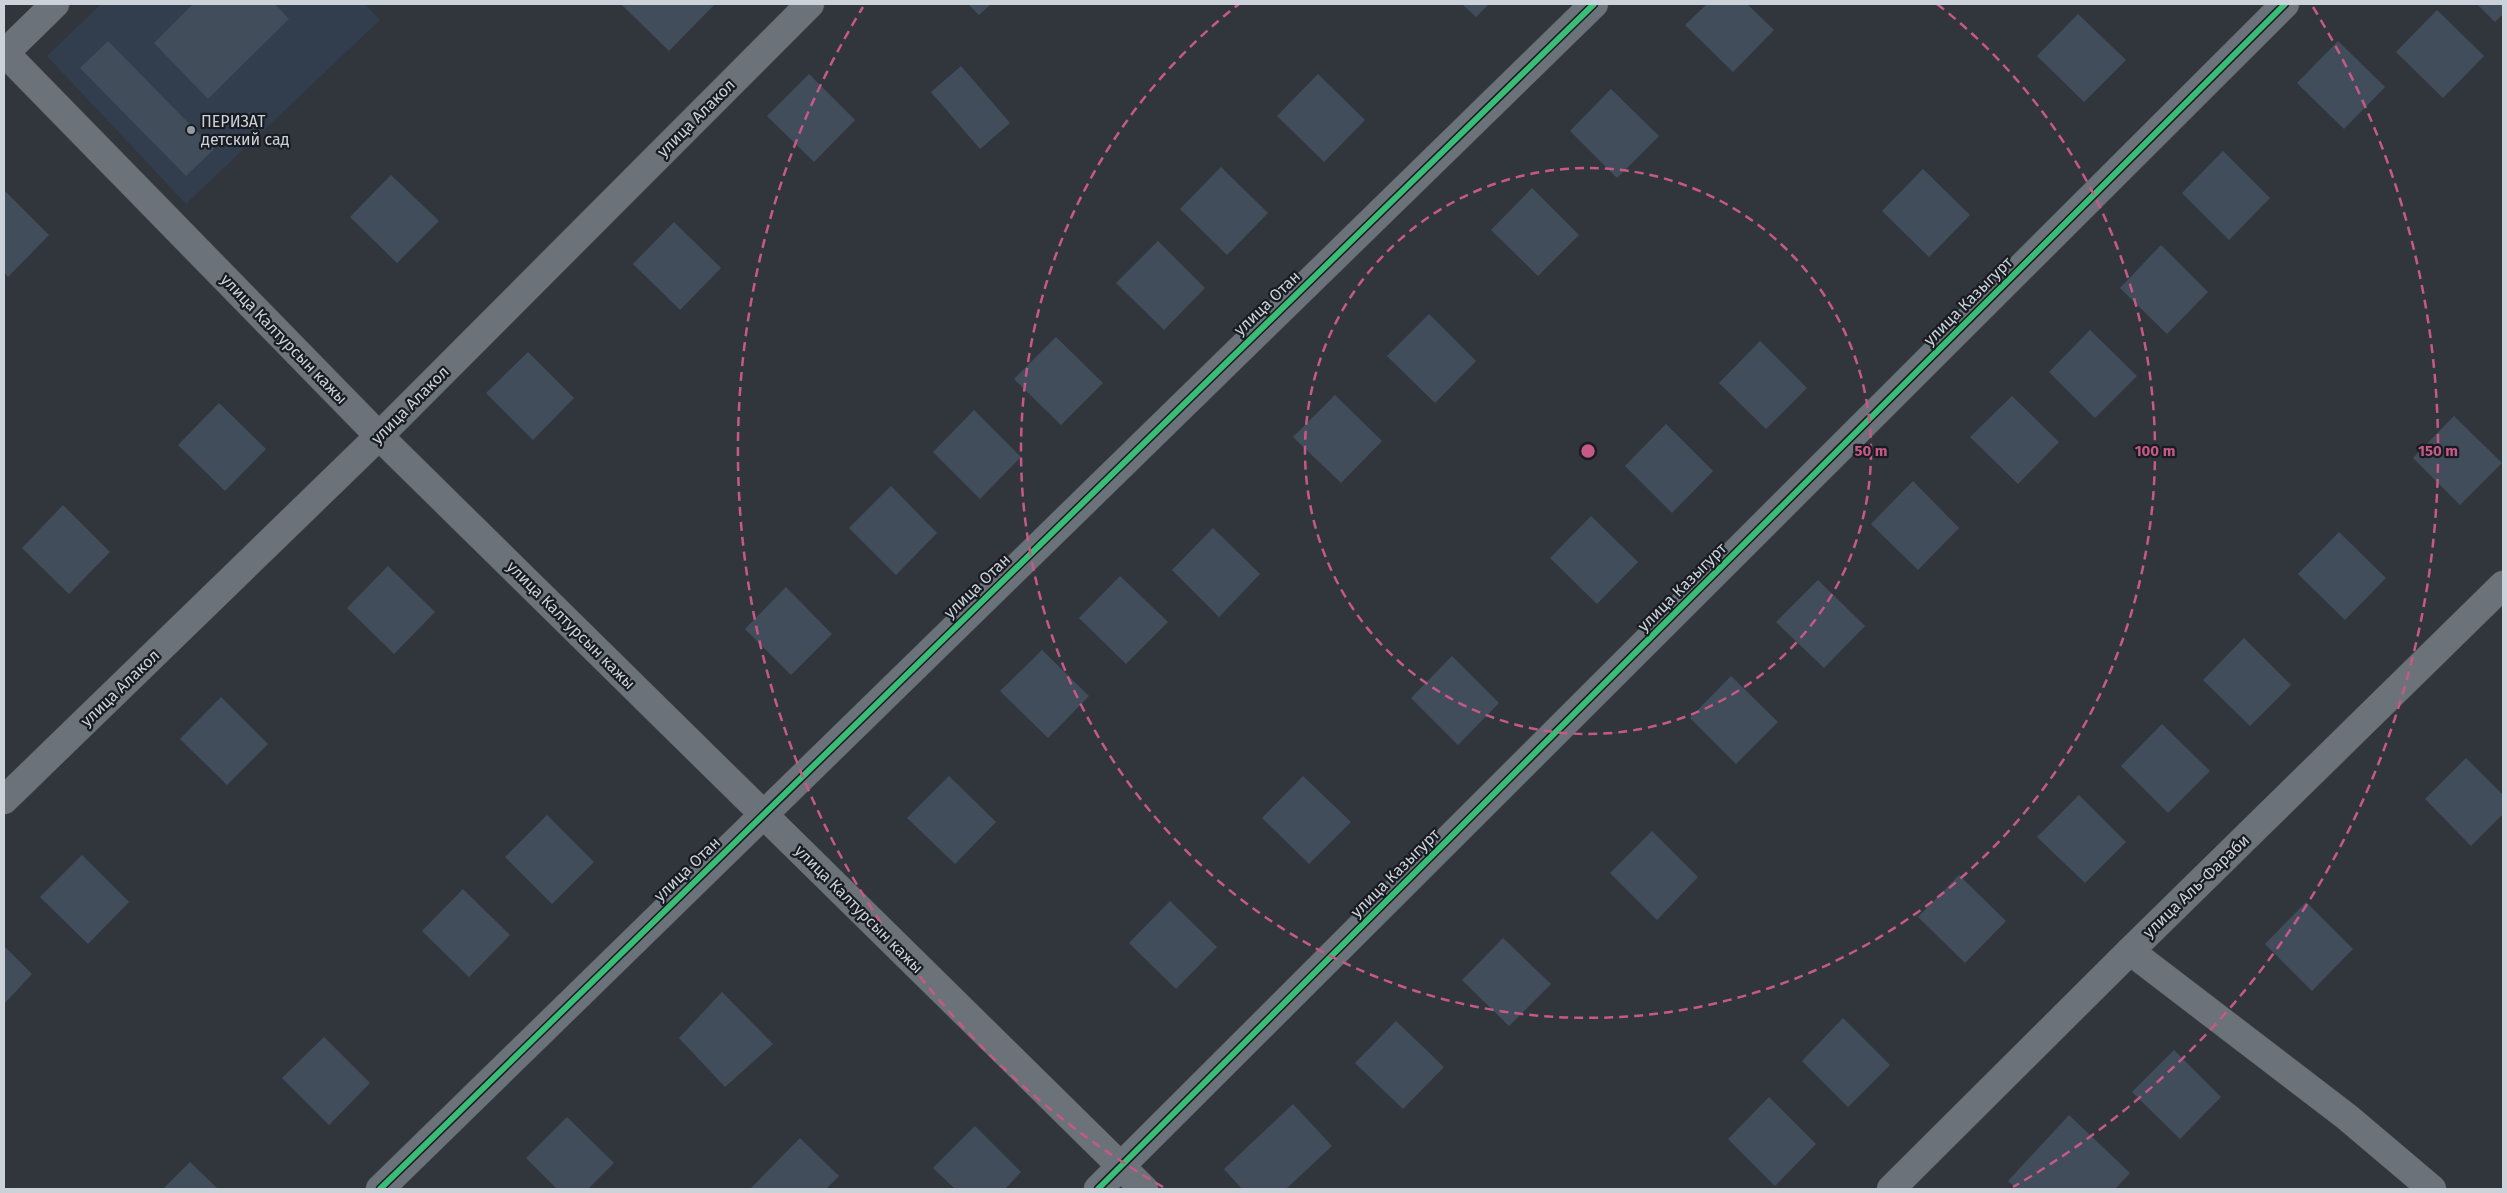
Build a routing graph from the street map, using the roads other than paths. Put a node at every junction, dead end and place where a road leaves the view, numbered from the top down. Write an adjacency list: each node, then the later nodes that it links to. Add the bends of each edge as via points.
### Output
1 (56, 4): 5 (street)
2 (810, 4): 6 (street, улица Алакол)
3 (1594, 4): 9 (street, улица Отан)
4 (2285, 4): 11 (street, улица Казыгурт)
5 (4, 54): 6 (street, улица Калтурсын кажы)
6 (379, 436): 8 (street, улица Алакол); 9 (street, улица Калтурсын кажы)
7 (2503, 585): 10 (street, улица Аль-Фараби)
8 (4, 800)
9 (763, 814): 11 (street, улица Калтурсын кажы); 12 (street, улица Отан)
10 (2130, 951): 15 (street, улица Аль-Фараби); 16 (street, via 2347,1116)
11 (1121, 1167): 13 (street, улица Казыгурт); 14 (street, улица Калтурсын кажы)
12 (380, 1189)
13 (1098, 1189)
14 (1144, 1189)
15 (1891, 1189)
16 (2432, 1189)

